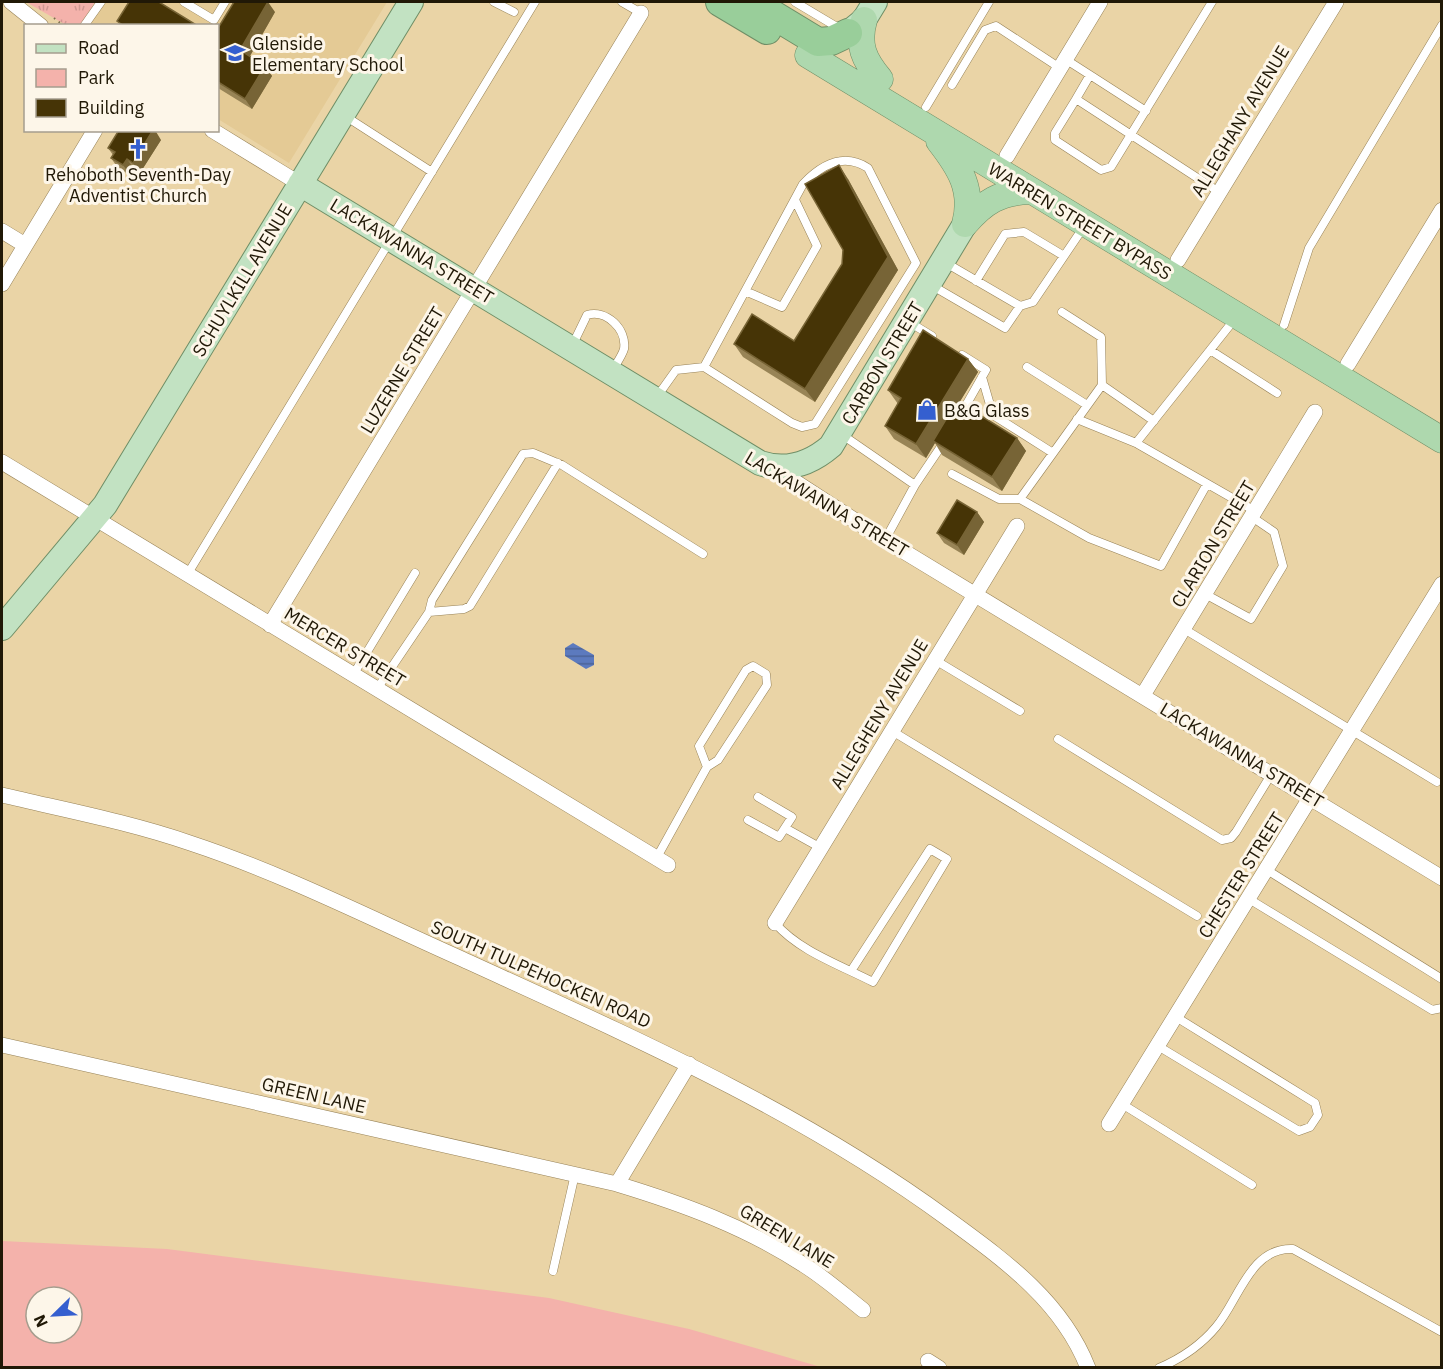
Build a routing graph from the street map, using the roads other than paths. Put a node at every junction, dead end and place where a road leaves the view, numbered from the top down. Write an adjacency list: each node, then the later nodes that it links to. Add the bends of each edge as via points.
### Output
1 (11, 2): 20 (street)
2 (101, 2): 16 (lane)
3 (184, 2): 4 (lane, via 214,20)
4 (225, 2)
5 (411, 2): 30 (main road, SCHUYLKILL AVENUE)
6 (494, 2): 17 (lane)
7 (535, 2): 36 (lane)
8 (622, 2): 18 (lane)
9 (720, 2): 23 (highway, WARREN STREET BYPASS)
10 (752, 2): 23 (highway, WARREN STREET BYPASS)
11 (795, 2): 19 (lane)
12 (989, 2): 31 (lane)
13 (1100, 2): 24 (street)
14 (1212, 2): 29 (lane)
15 (1336, 2): 39 (street, ALLEGHANY AVENUE)
16 (95, 6): 21 (lane)
17 (514, 12)
18 (641, 13): 53 (street, LUZERNE STREET)
19 (862, 18): 23 (highway, via 831,41); 26 (highway, via 861,50)
20 (38, 24)
21 (85, 24)
22 (1442, 24): 59 (lane, via 1309,248)
23 (813, 48): 26 (highway, WARREN STREET BYPASS); 31 (highway, WARREN STREET BYPASS)
24 (1062, 64): 25 (lane); 27 (lane, via 996,26 985,30); 35 (street)
25 (1090, 75): 28 (lane); 29 (lane)
26 (880, 79): 31 (highway, WARREN STREET BYPASS)
27 (952, 85)
28 (1076, 99): 34 (lane); 34 (lane, via 1055,133 1055,140 1101,170 1111,167)
29 (1146, 111): 34 (lane)
30 (343, 114): 36 (lane); 37 (main road, SCHUYLKILL AVENUE)
31 (927, 118): 35 (highway, WARREN STREET BYPASS); 38 (highway, WARREN STREET BYPASS); 42 (highway, via 965,182 969,203)
32 (94, 132): 46 (street)
33 (215, 132): 37 (street, LACKAWANNA STREET)
34 (1132, 134): 39 (lane)
35 (1007, 156): 48 (highway, WARREN STREET BYPASS)
36 (432, 172): 45 (lane)
37 (300, 184): 45 (main road, LACKAWANNA STREET); 91 (main road, SCHUYLKILL AVENUE)
38 (1030, 191): 42 (highway, via 1013,191 993,198); 43 (highway, WARREN STREET BYPASS)
39 (1219, 192): 48 (street, ALLEGHANY AVENUE)
40 (795, 200): 54 (lane); 54 (lane, via 817,246 782,307); 65 (lane, via 803,184 818,169 856,160 868,168 916,263 815,424 802,427 792,423)
41 (1442, 210): 64 (street)
42 (965, 224): 49 (main road, CARBON STREET)
43 (1085, 224): 47 (lane); 57 (highway, WARREN STREET BYPASS)
44 (2, 231): 46 (street)
45 (391, 239): 53 (main road, LACKAWANNA STREET); 96 (lane)
46 (25, 245): 51 (street)
47 (1064, 256): 50 (lane, via 1024,232 1005,234); 55 (lane, via 1033,302)
48 (1178, 260): 59 (highway, WARREN STREET BYPASS)
49 (943, 261): 50 (lane); 52 (main road, CARBON STREET)
50 (976, 281): 55 (lane)
51 (2, 284)
52 (930, 284): 55 (lane, via 1005,328); 58 (main road, CARBON STREET)
53 (474, 289): 61 (main road, LACKAWANNA STREET); 101 (street, LUZERNE STREET)
54 (745, 291): 65 (lane)
55 (1020, 306)
56 (1062, 312): 69 (lane, via 1101,337)
57 (1237, 316): 63 (lane); 80 (highway, WARREN STREET BYPASS)
58 (907, 321): 60 (lane); 79 (main road, CARBON STREET)
59 (1284, 325): 64 (highway, WARREN STREET BYPASS)
60 (941, 342)
61 (571, 348): 67 (main road, LACKAWANNA STREET); 67 (lane, via 587,315 606,315 624,339 623,351)
62 (950, 348): 68 (lane)
63 (1210, 350): 70 (lane); 76 (lane)
64 (1348, 364): 75 (highway, WARREN STREET BYPASS)
65 (704, 367): 71 (lane, via 676,370)
66 (1027, 367): 72 (lane)
67 (611, 372): 71 (main road, LACKAWANNA STREET)
68 (984, 374): 77 (lane); 82 (lane, via 993,415)
69 (1102, 385): 72 (lane); 76 (lane)
70 (1277, 393)
71 (655, 399): 85 (main road, LACKAWANNA STREET)
72 (1087, 405): 74 (lane)
73 (1315, 412): 90 (street, CLARION STREET)
74 (1077, 419): 81 (lane); 82 (lane)
75 (1442, 420)
76 (1154, 421): 81 (lane)
77 (956, 422)
78 (950, 431): 88 (lane)
79 (840, 433): 85 (main road, CARBON STREET, via 831,446 809,461 787,468); 88 (lane)
80 (1442, 440)
81 (1136, 443): 87 (lane)
82 (1053, 453): 89 (lane)
83 (2, 462): 91 (street, MERCER STREET)
84 (558, 463): 94 (lane); 100 (lane, via 470,606); 100 (lane, via 532,453 518,459 432,600)
85 (772, 467): 93 (street, LACKAWANNA STREET)
86 (952, 474): 89 (lane, via 999,499)
87 (1207, 483): 89 (lane, via 1161,566 1089,538); 90 (lane)
88 (915, 485): 93 (lane)
89 (1020, 499)
90 (1254, 514): 99 (street, CLARION STREET); 99 (lane, via 1274,532 1283,566 1251,619)
91 (94, 518): 96 (street, MERCER STREET); 102 (main road, SCHUYLKILL AVENUE)
92 (1017, 526): 98 (street, ALLEGHENY AVENUE)
93 (885, 540): 98 (street, LACKAWANNA STREET)
94 (703, 554)
95 (415, 573): 105 (lane)
96 (187, 575): 101 (street, MERCER STREET)
97 (1442, 584): 110 (street, CHESTER STREET)
98 (976, 594): 104 (street, ALLEGHENY AVENUE); 107 (street, LACKAWANNA STREET)
99 (1205, 594): 103 (street, CLARION STREET)
100 (429, 612): 106 (lane)
101 (270, 625): 105 (street, MERCER STREET)
102 (2, 628)
103 (1184, 629): 107 (street, CLARION STREET); 110 (lane)
104 (935, 660): 108 (lane); 109 (street, ALLEGHENY AVENUE)
105 (353, 675): 106 (street, MERCER STREET)
106 (377, 689): 121 (street, MERCER STREET)
107 (1143, 695): 113 (street, LACKAWANNA STREET)
108 (1020, 711)
109 (892, 731): 120 (street, ALLEGHENY AVENUE); 125 (lane)
110 (1352, 731): 114 (lane); 117 (street, CHESTER STREET)
111 (1058, 739): 113 (lane, via 1222,840 1236,832)
112 (707, 766): 112 (lane, via 718,760 766,685 766,674 753,666 746,670 699,746); 121 (lane)
113 (1272, 773): 117 (street, LACKAWANNA STREET)
114 (1437, 782)
115 (2, 795): 133 (street, SOUTH TULPEHOCKEN ROAD, via 132,825 256,867)
116 (759, 797): 119 (lane, via 792,817)
117 (1312, 798): 122 (street, CHESTER STREET); 123 (street, LACKAWANNA STREET)
118 (748, 820): 119 (lane, via 779,837)
119 (785, 828): 120 (lane)
120 (821, 848): 126 (street, ALLEGHENY AVENUE)
121 (662, 862)
122 (1267, 870): 124 (street, CHESTER STREET); 128 (lane)
123 (1442, 878)
124 (1249, 898): 129 (lane, via 1432,1010); 130 (street, CHESTER STREET)
125 (1197, 916)
126 (775, 923): 127 (lane, via 788,938)
127 (851, 971): 127 (lane, via 873,982 947,860 930,849)
128 (1442, 979)
129 (1442, 1008)
130 (1176, 1017): 132 (street, CHESTER STREET); 132 (lane, via 1315,1103 1318,1115 1310,1127 1299,1131)
131 (2, 1045): 136 (street, GREEN LANE)
132 (1158, 1046): 134 (street, CHESTER STREET)
133 (689, 1064): 137 (street); 142 (street, SOUTH TULPEHOCKEN ROAD, via 843,1148 916,1195 1023,1276 1064,1321)
134 (1122, 1104): 135 (street, CHESTER STREET); 138 (lane)
135 (1109, 1124)
136 (575, 1174): 137 (street, GREEN LANE); 139 (lane)
137 (617, 1184): 140 (street, GREEN LANE, via 721,1220 806,1266)
138 (1252, 1185)
139 (553, 1271)
140 (863, 1310)
141 (1442, 1332): 143 (lane, via 1293,1249 1281,1248 1259,1261 1216,1327 1200,1344)
142 (1088, 1368)
143 (1159, 1368)

